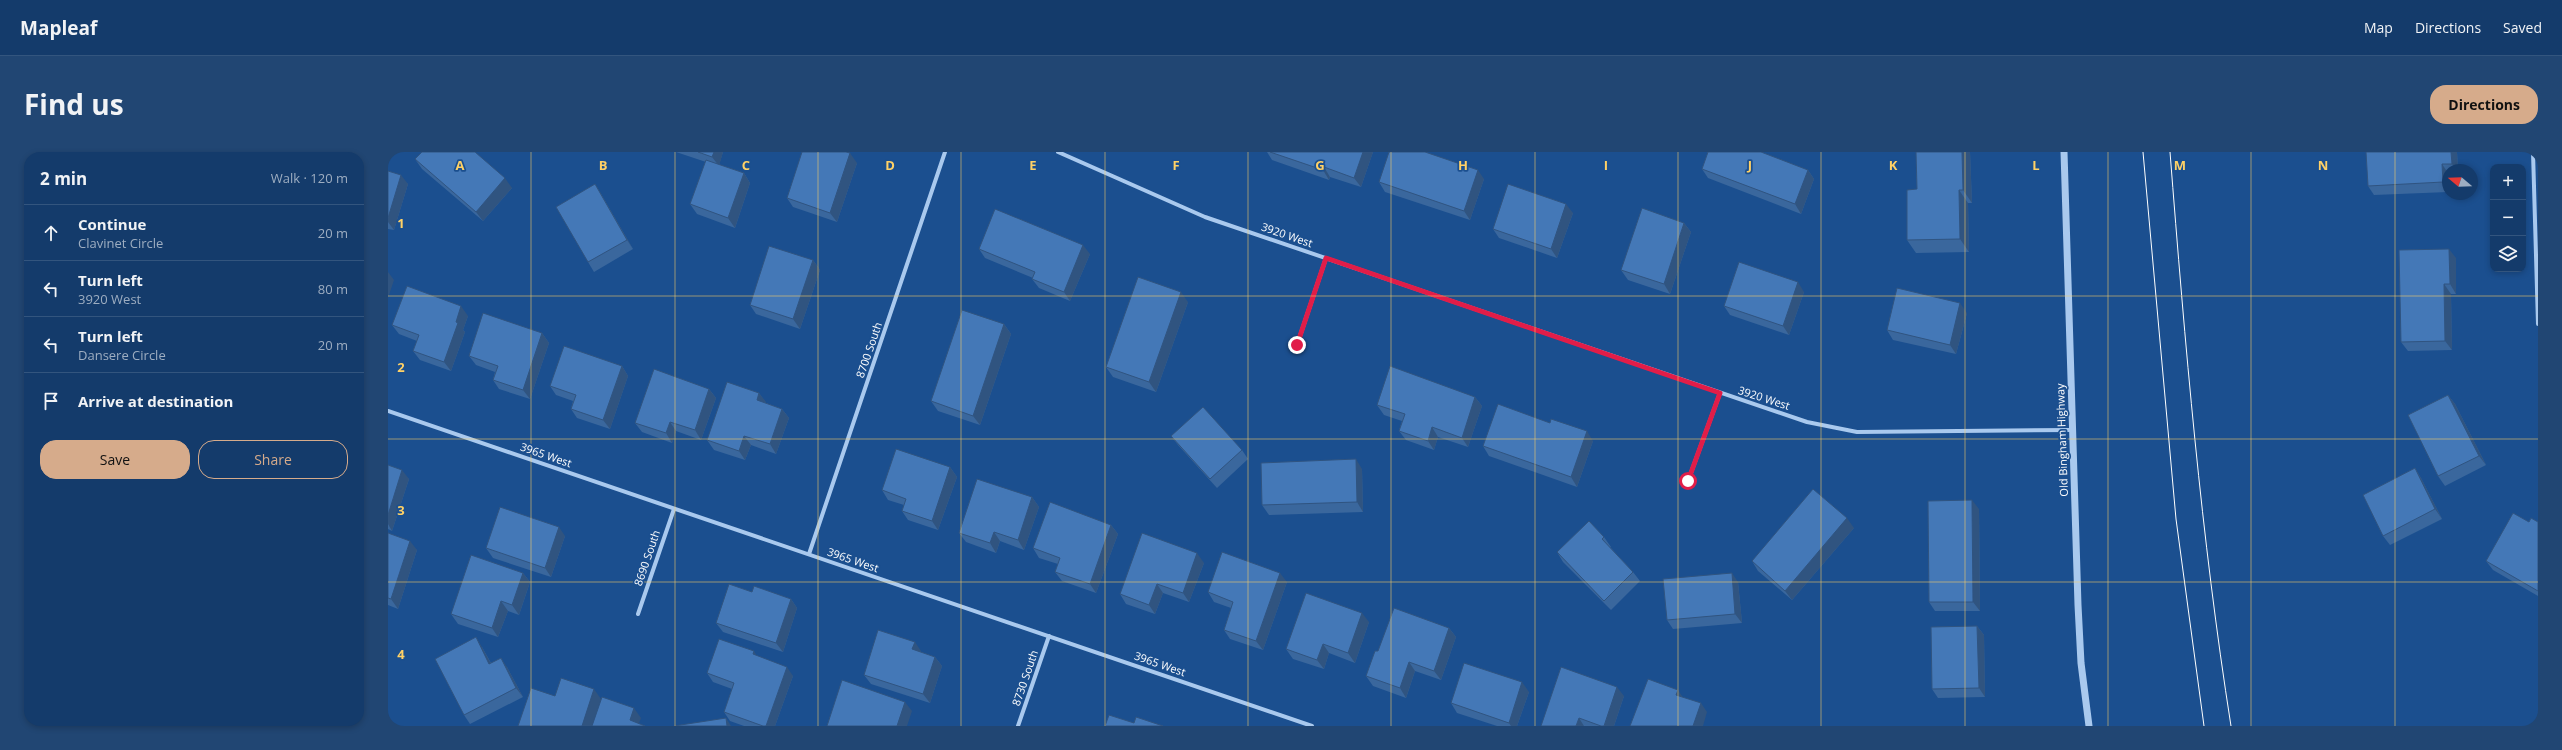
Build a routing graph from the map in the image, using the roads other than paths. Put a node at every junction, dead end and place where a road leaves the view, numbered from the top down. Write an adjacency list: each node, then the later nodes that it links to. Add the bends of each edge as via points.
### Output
1 (945, 152): 13 (street, 8700 South)
2 (1058, 152): 5 (street, 3920 West, via 1205,217)
3 (2064, 152): 10 (street, Old Bingham Highway)
4 (2533, 152): 6 (street)
5 (1326, 258): 7 (street); 8 (street, 3920 West)
6 (2538, 324)
7 (1297, 345)
8 (1720, 393): 10 (street, 3920 West, via 1808,422 1857,432); 11 (street)
9 (388, 411): 12 (street, 3965 West)
10 (2072, 430): 18 (street, Old Bingham Highway, via 2080,649)
11 (1688, 481)
12 (674, 508): 13 (street, 3965 West); 14 (street, 8690 South)
13 (809, 554): 15 (street, 3965 West)
14 (638, 614)
15 (1049, 636): 16 (street, 8730 South); 17 (street, 3965 West)
16 (1018, 726)
17 (1312, 726)
18 (2089, 726)

